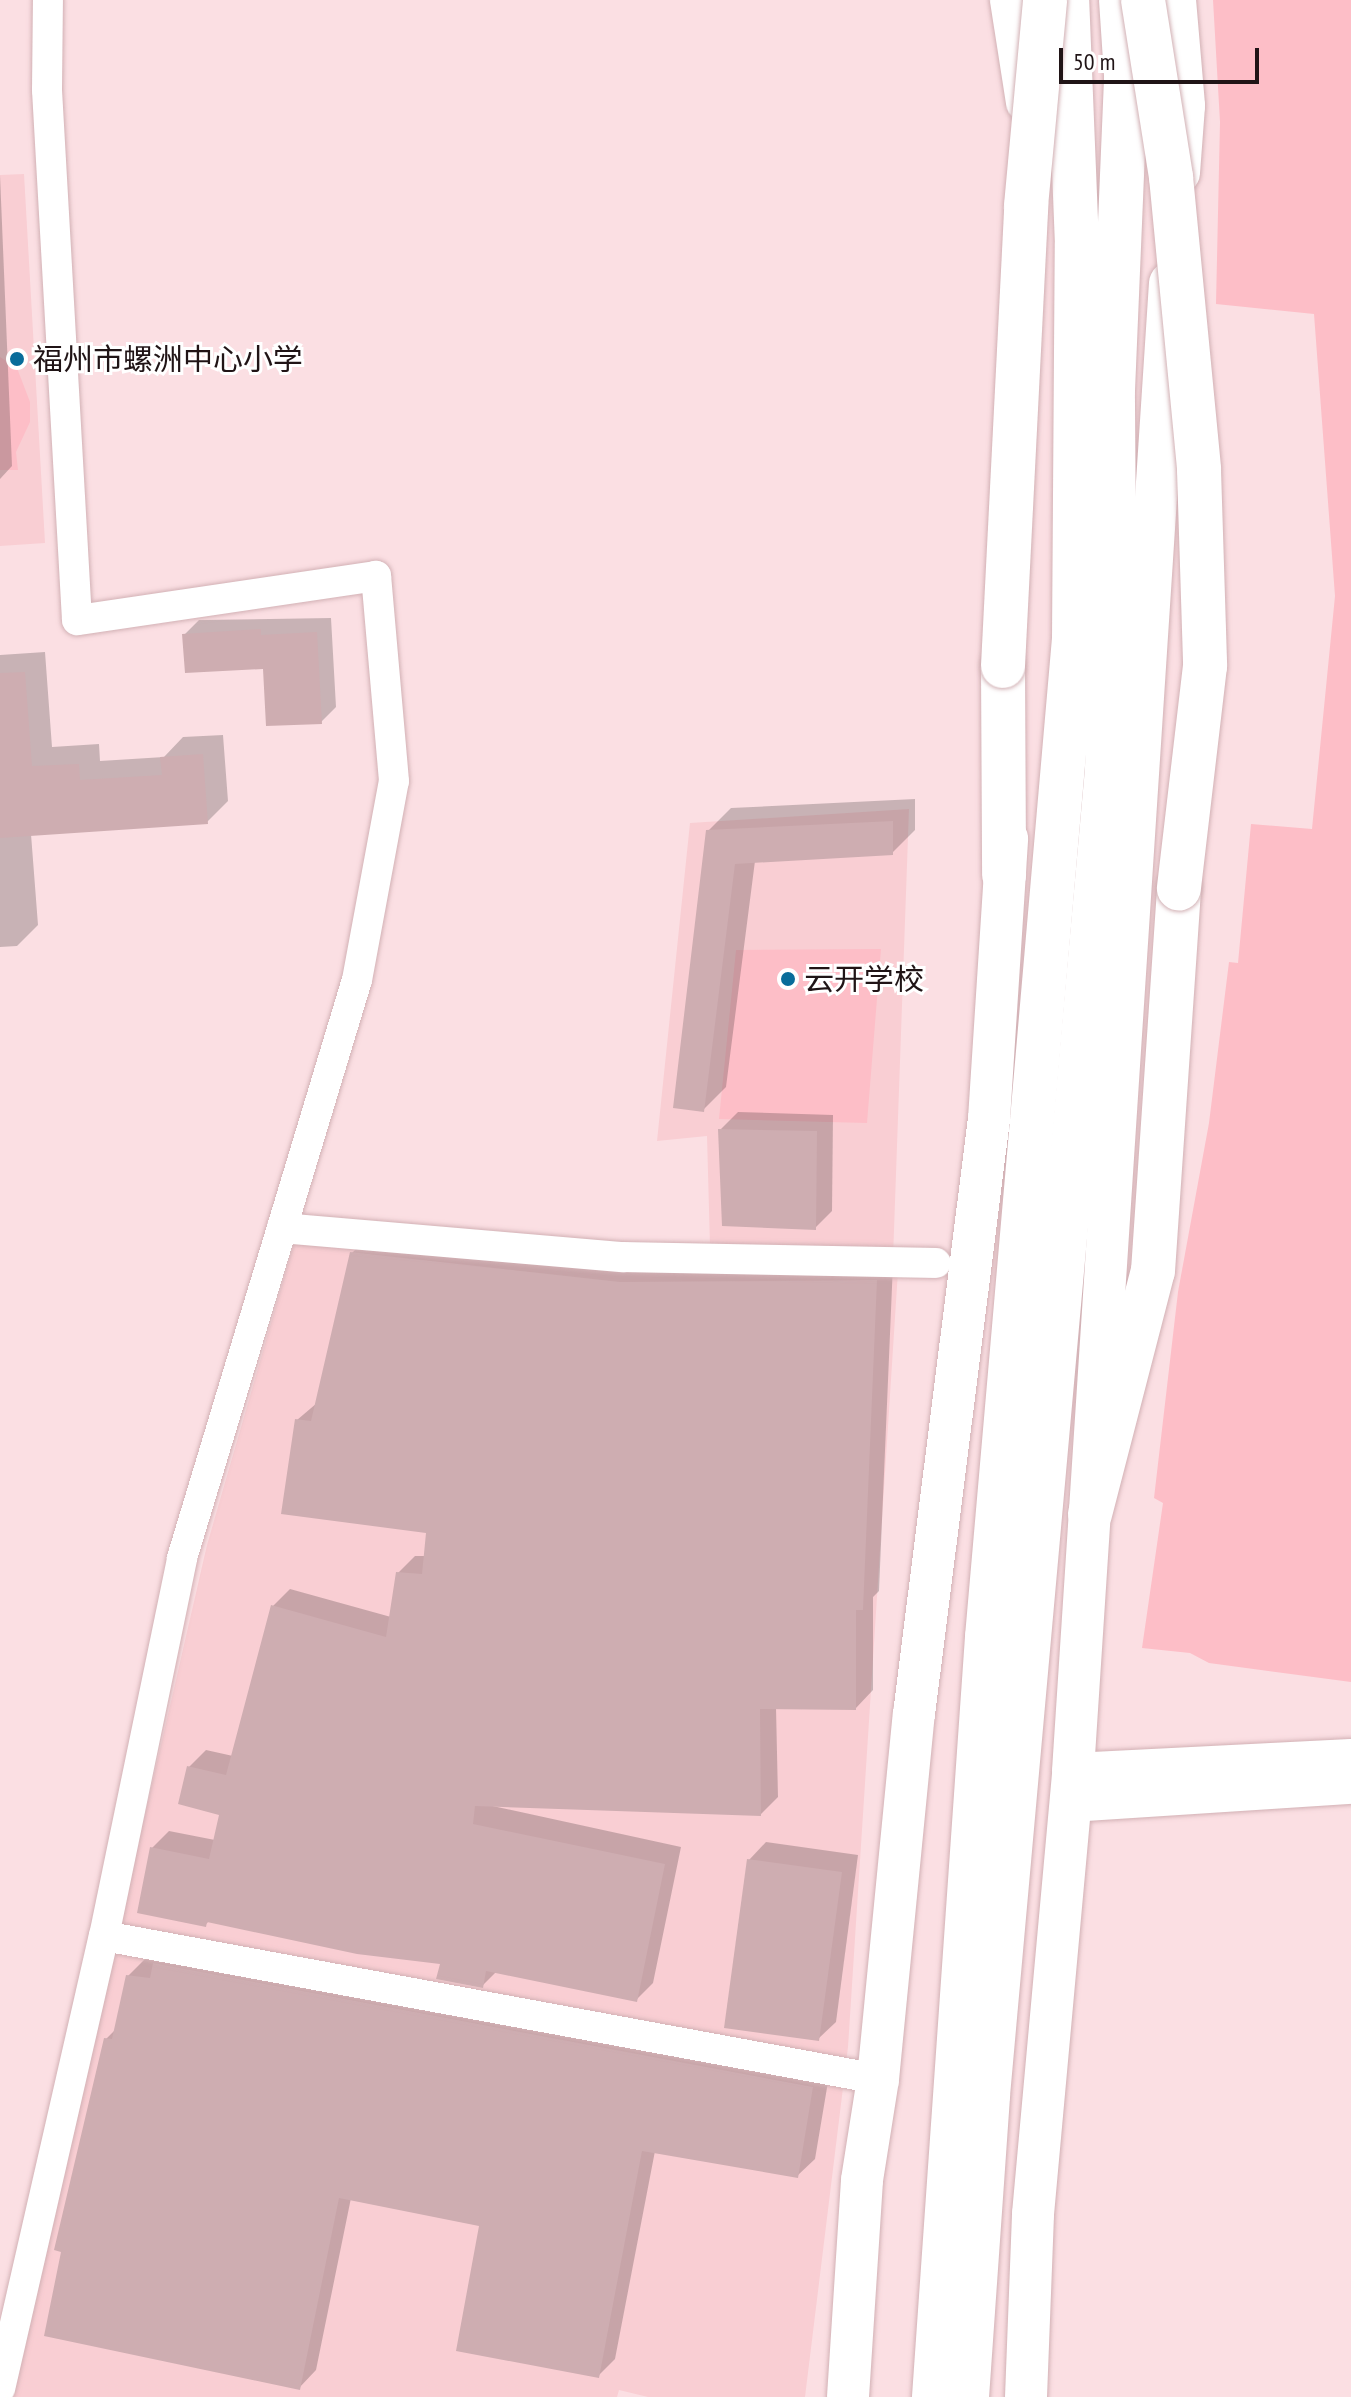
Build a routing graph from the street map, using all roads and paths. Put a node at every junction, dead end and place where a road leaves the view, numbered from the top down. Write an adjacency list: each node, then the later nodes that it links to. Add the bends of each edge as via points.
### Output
1 (48, 0): 9 (street, via 47,90 77,620 376,576 394,781 357,980)
2 (1011, 0): 8 (main road, via 1027,99 1033,299 1023,644)
3 (1045, 0): 8 (highway, bridge, via 1026,206 1003,666)
4 (1067, 0): 19 (highway, via 1077,245 1074,638 987,1637)
5 (1121, 0): 20 (highway, via 1126,75 1113,390 1107,769 982,2166)
6 (1143, 0): 11 (highway, bridge, via 1171,177 1199,470 1205,666 1179,888 1153,1271)
7 (1175, 0): 11 (main road, via 1184,106 1152,498)
8 (1004, 875): 16 (main road, via 989,1119 914,1714)
9 (282, 1228): 10 (street, via 592,1256); 15 (street, via 182,1558)
10 (936, 1263)
11 (1090, 1514): 14 (main road)
12 (1351, 1757): 14 (street)
13 (1351, 1786): 14 (street)
14 (1072, 1788): 21 (main road, via 1038,2138)
15 (104, 1936): 16 (street); 17 (street)
16 (878, 2079): 18 (main road, via 862,2180)
17 (0, 2389)
18 (848, 2397)
19 (934, 2397)
20 (967, 2397)
21 (1026, 2397)

